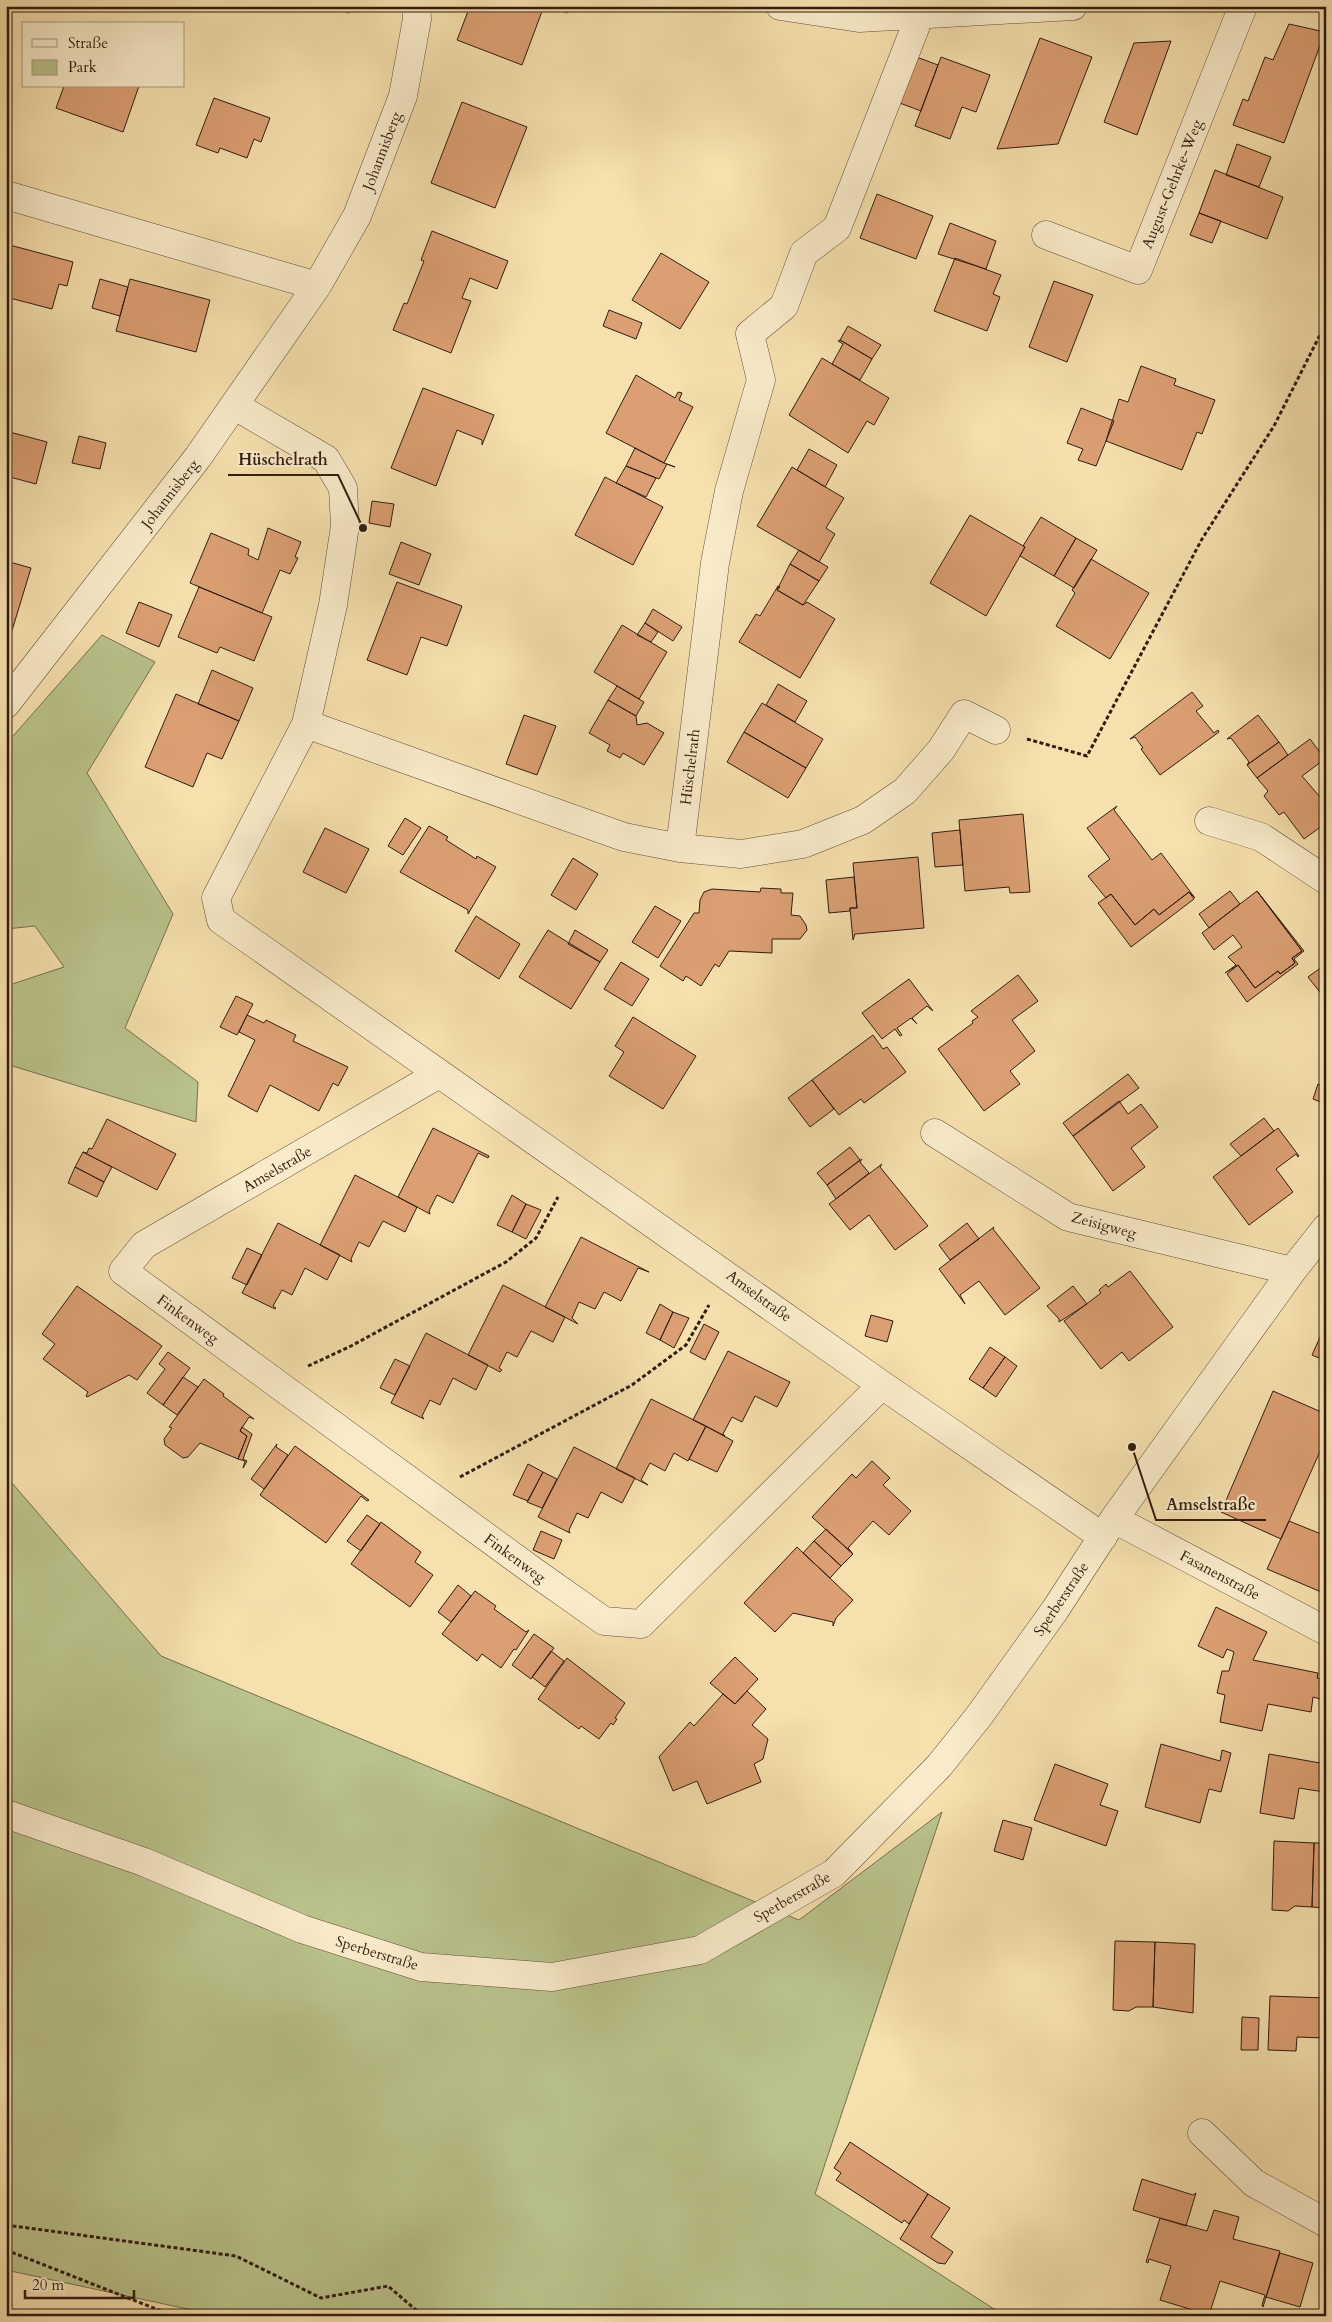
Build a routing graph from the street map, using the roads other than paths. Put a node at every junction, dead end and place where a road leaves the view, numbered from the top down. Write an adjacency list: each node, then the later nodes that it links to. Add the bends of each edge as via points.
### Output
1 (416, 6): 8 (street, Johannisberg, via 417,19 403,96 357,216)
2 (780, 6): 5 (street, via 859,18)
3 (1073, 6): 5 (street)
4 (1243, 6): 7 (street, August-Gehrke-Weg, via 1138,270)
5 (920, 15): 14 (street, Hüschelrath, via 837,228 804,253 784,306 750,334 761,380 728,491 715,563)
6 (6, 195): 8 (street)
7 (1046, 235)
8 (317, 286): 9 (street, Johannisberg)
9 (235, 406): 10 (street, Johannisberg); 11 (street, via 326,459 343,488 345,526 333,605)
10 (9, 697)
11 (306, 724): 14 (street, via 624,837); 16 (street, Amselstraße, via 216,898 222,920)
12 (996, 730): 14 (street, via 964,714 941,750 905,791 863,820 803,844 741,854)
13 (1209, 821): 15 (street, via 1261,837)
14 (680, 848)
15 (1326, 880)
16 (439, 1074): 19 (street, Amselstraße, via 144,1245); 21 (street, Amselstraße)
17 (935, 1133): 20 (street, Zeisigweg, via 1068,1217)
18 (1326, 1228): 20 (street, Sperberstraße)
19 (123, 1271): 21 (street, Finkenweg, via 604,1621 641,1624)
20 (1292, 1271): 22 (street, Sperberstraße)
21 (882, 1384): 22 (street, Amselstraße)
22 (1109, 1528): 23 (street, Fasanenstraße); 24 (street, Sperberstraße, via 1050,1617 940,1766 834,1873 700,1950 552,1977 421,1967 302,1930 144,1862)
23 (1326, 1631)
24 (6, 1814)
25 (1202, 2132): 26 (street, via 1254,2183)
26 (1326, 2223)

